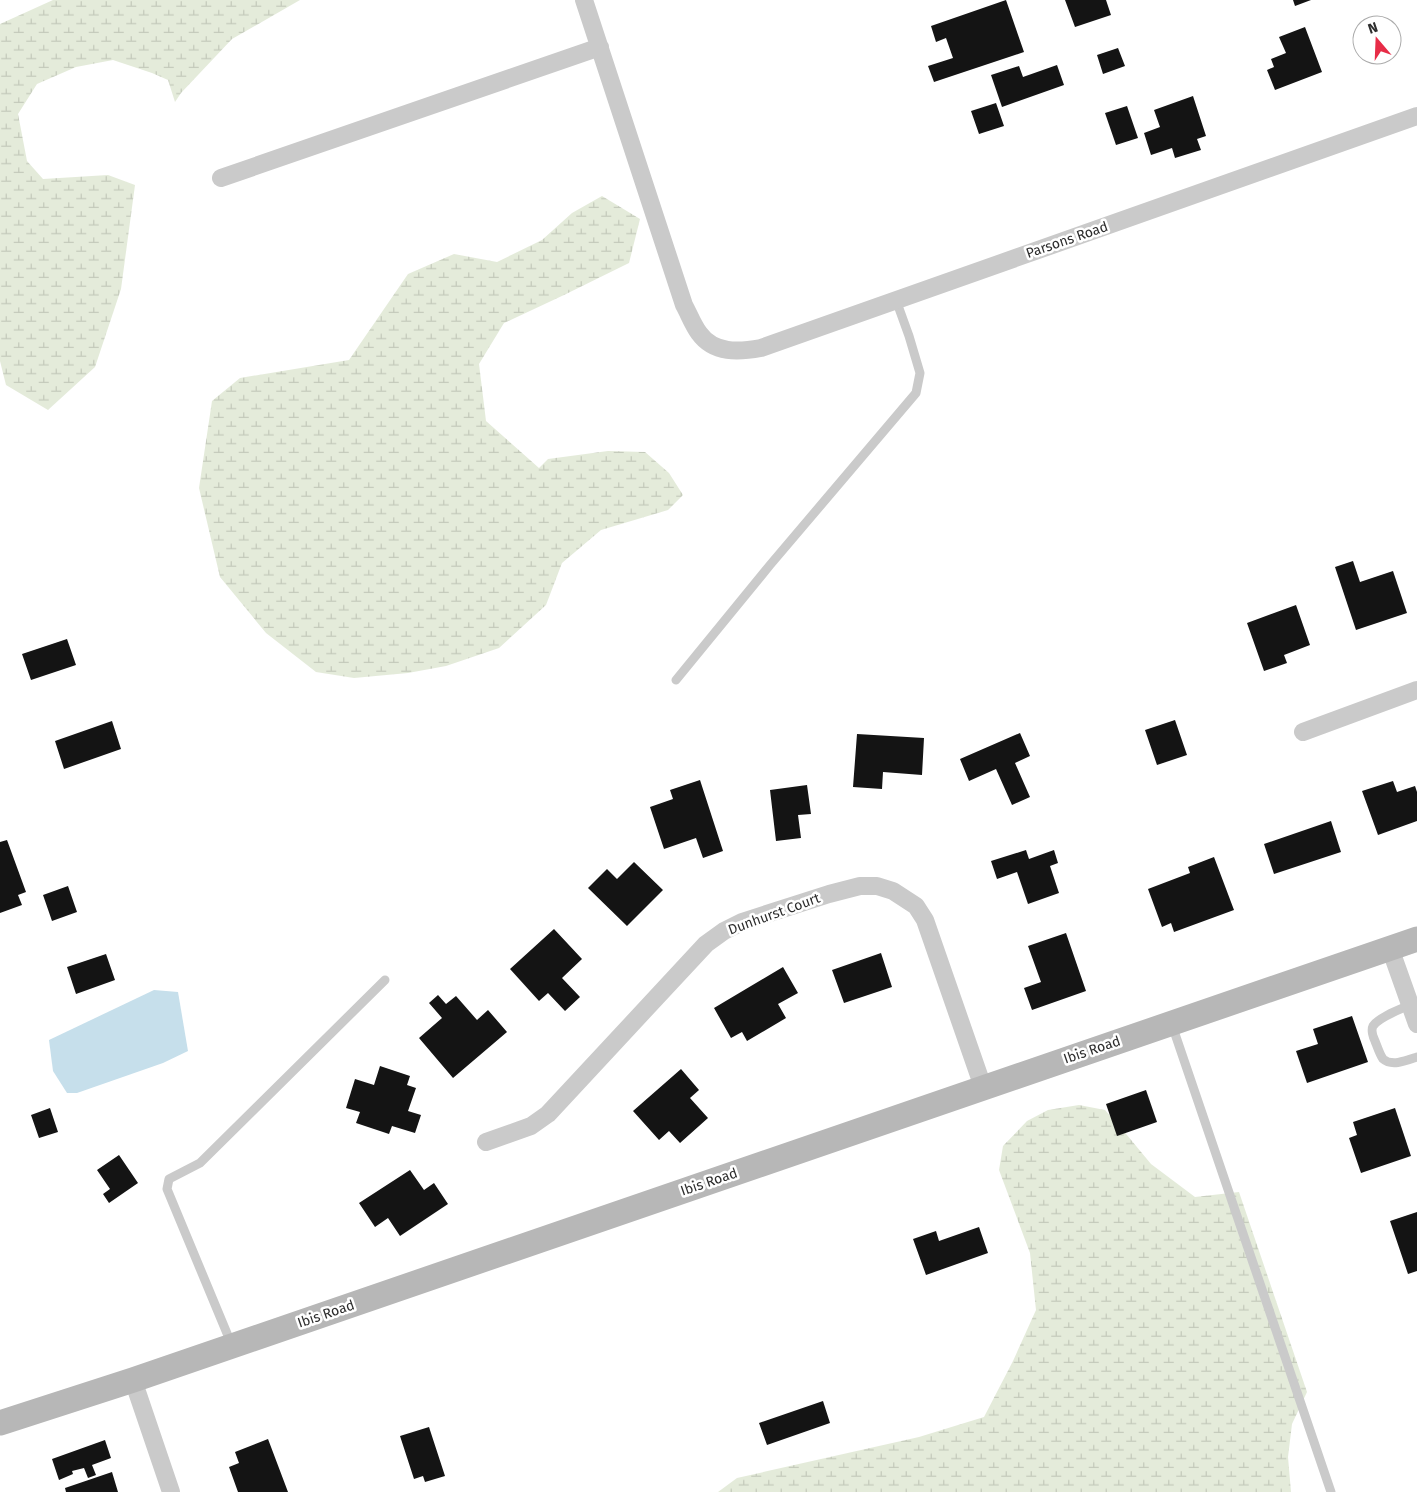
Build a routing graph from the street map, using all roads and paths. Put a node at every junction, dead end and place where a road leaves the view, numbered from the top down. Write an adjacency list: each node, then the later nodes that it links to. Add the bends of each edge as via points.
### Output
1 (584, 0): 2 (street)
2 (600, 47): 4 (street); 5 (street, Parsons Road, via 684,305 700,334 715,347 739,352 761,348)
3 (1417, 116): 5 (street, Parsons Road)
4 (221, 178)
5 (896, 300): 6 (lane, via 920,373 916,392)
6 (676, 680)
7 (1417, 690): 8 (street)
8 (1303, 732)
9 (1417, 938): 10 (street, Ibis Road)
10 (1390, 948): 12 (street); 13 (street, Ibis Road)
11 (385, 980): 18 (lane, via 200,1163 168,1179 167,1189)
12 (1410, 1004): 14 (street); 15 (lane, via 1379,1021 1372,1031 1383,1058 1388,1062)
13 (1172, 1022): 16 (street, Ibis Road); 22 (lane)
14 (1417, 1024)
15 (1417, 1056)
16 (983, 1087): 17 (street, Dunhurst Court, via 925,920 916,906 893,891 877,886 860,886 742,922 724,931 706,944 548,1114 531,1126); 18 (street, Ibis Road)
17 (486, 1142)
18 (232, 1346): 19 (street, Ibis Road)
19 (132, 1380): 20 (street, Ibis Road); 21 (street)
20 (0, 1423)
21 (170, 1492)
22 (1331, 1492)

